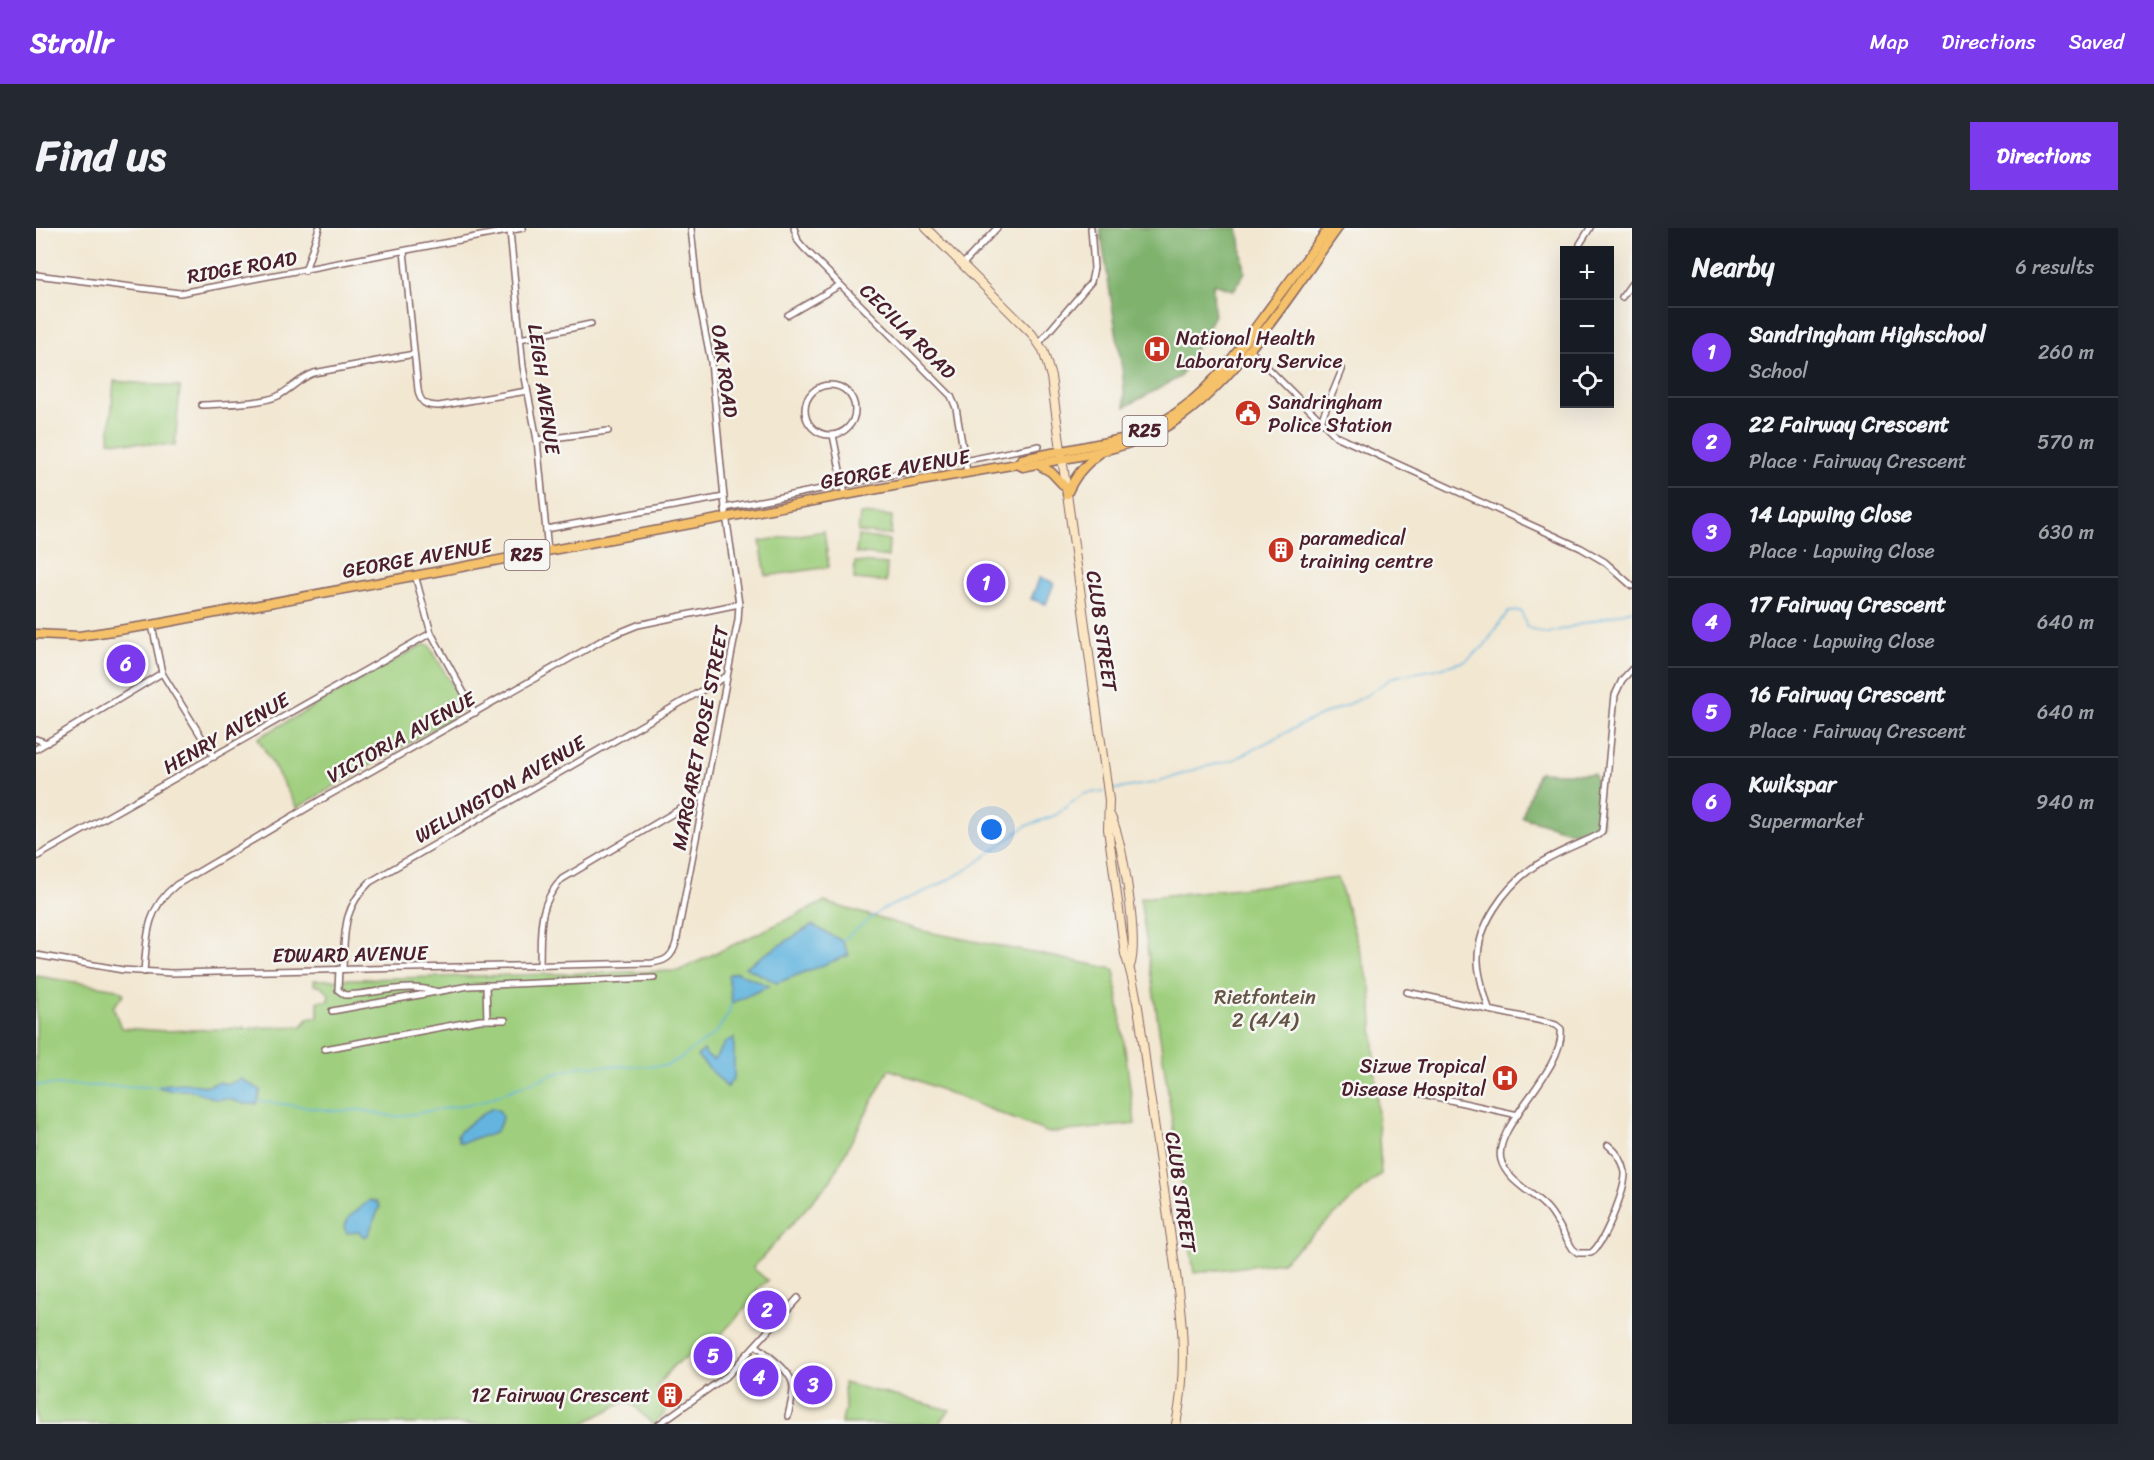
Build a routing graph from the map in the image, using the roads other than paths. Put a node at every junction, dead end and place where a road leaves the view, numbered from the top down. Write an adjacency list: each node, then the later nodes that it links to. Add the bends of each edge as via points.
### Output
1 (319, 228): 15 (street)
2 (523, 228): 11 (street, RIDGE ROAD)
3 (691, 228): 43 (street, OAK ROAD, via 698,296 711,362)
4 (794, 228): 18 (street, CECILIA ROAD, via 798,241)
5 (926, 228): 14 (main road)
6 (997, 228): 14 (street)
7 (1091, 228): 23 (street, via 1094,276)
8 (1329, 228): 24 (main road, R25)
9 (1338, 228): 24 (main road, R25)
10 (1590, 228): 12 (street)
11 (513, 229): 13 (street, RIDGE ROAD); 22 (street, LEIGH AVENUE)
12 (1580, 244)
13 (404, 251): 15 (street, RIDGE ROAD); 25 (street)
14 (962, 265): 23 (main road)
15 (305, 271): 16 (street, RIDGE ROAD, via 174,293)
16 (36, 276)
17 (1632, 283): 19 (street)
18 (840, 285): 20 (street); 36 (street, CECILIA ROAD, via 951,396)
19 (1622, 297)
20 (788, 315)
21 (591, 324): 22 (street)
22 (520, 339): 27 (street, LEIGH AVENUE)
23 (1039, 343): 35 (main road, CLUB STREET, via 1051,377)
24 (1246, 347): 29 (street); 34 (main road, R25, via 1218,385 1175,422 1149,436); 35 (main road, R25, via 1171,417 1147,431)
25 (414, 354): 27 (street, via 419,395 429,406); 28 (street, via 314,373 272,398)
26 (1342, 370): 29 (street)
27 (527, 391): 32 (street, LEIGH AVENUE)
28 (202, 405)
29 (1321, 421): 49 (street, via 1347,442 1581,548 1605,562)
30 (608, 431): 32 (street)
31 (834, 435): 31 (street, via 811,427 804,412 808,396 821,386 845,390 851,396 855,412 848,428); 40 (street)
32 (537, 440): 46 (street, LEIGH AVENUE)
33 (1039, 446): 36 (street, GEORGE AVENUE)
34 (1105, 450): 35 (main road, R25); 41 (main road, via 1083,467)
35 (1062, 455): 37 (main road, GEORGE AVENUE / R25, via 1022,459); 38 (main road, GEORGE AVENUE / R25); 41 (main road, CLUB STREET)
36 (966, 461): 39 (street, CECILIA ROAD); 40 (street, GEORGE AVENUE)
37 (1017, 464): 38 (main road, GEORGE AVENUE / R25); 39 (main road, GEORGE AVENUE / R25)
38 (1036, 464): 41 (main road, via 1051,472)
39 (968, 472): 42 (main road, GEORGE AVENUE / R25)
40 (843, 485): 42 (street); 44 (street, GEORGE AVENUE)
41 (1066, 491): 87 (main road, CLUB STREET, via 1110,815 1118,836 1128,899 1133,953 1130,966 1180,1299 1185,1348)
42 (845, 495): 45 (main road, GEORGE AVENUE / R25)
43 (724, 497): 44 (street, OAK ROAD); 46 (street)
44 (725, 508): 45 (street, OAK ROAD)
45 (726, 519): 47 (main road, GEORGE AVENUE / R25); 50 (street, MARGARET ROSE STREET)
46 (546, 529): 47 (street, LEIGH AVENUE)
47 (548, 551): 48 (main road, GEORGE AVENUE / R25)
48 (415, 575): 51 (main road, GEORGE AVENUE / R25); 52 (street)
49 (1632, 586)
50 (739, 604): 56 (street, MARGARET ROSE STREET); 57 (street, VICTORIA AVENUE, via 627,628)
51 (152, 625): 53 (main road, GEORGE AVENUE / R25, via 79,636); 55 (street)
52 (431, 633): 57 (street); 61 (street, HENRY AVENUE)
53 (36, 634)
54 (1632, 669): 75 (street, via 1615,695 1602,831 1547,859 1521,878 1490,916 1482,935 1478,962)
55 (162, 673): 59 (street); 61 (street)
56 (727, 676): 62 (street, MARGARET ROSE STREET); 67 (street, WELLINGTON AVENUE, via 370,882 348,914)
57 (475, 713): 68 (street, VICTORIA AVENUE, via 176,885 162,898 148,926)
58 (36, 739): 59 (street)
59 (47, 743): 60 (street)
60 (36, 750)
61 (214, 757): 63 (street, HENRY AVENUE)
62 (704, 795): 65 (street, MARGARET ROSE STREET, via 675,948); 66 (street, via 562,879 550,892 542,911)
63 (36, 857)
64 (36, 956): 68 (street, EDWARD AVENUE)
65 (666, 960): 66 (street, EDWARD AVENUE)
66 (540, 965): 67 (street, EDWARD AVENUE)
67 (341, 969): 68 (street, EDWARD AVENUE); 71 (street, WELLINGTON AVENUE, via 338,990 345,995)
68 (144, 972)
69 (654, 978): 70 (street)
70 (486, 985): 72 (street); 77 (street)
71 (401, 987): 72 (street); 74 (street)
72 (437, 991): 74 (street)
73 (1407, 992): 75 (street)
74 (399, 998): 76 (street)
75 (1489, 1010): 81 (street, via 1548,1022 1561,1029 1556,1053)
76 (332, 1011)
77 (487, 1020): 78 (street); 79 (street)
78 (505, 1020)
79 (325, 1049)
80 (1418, 1094): 81 (street)
81 (1518, 1115): 82 (street, via 1500,1152 1506,1171 1551,1212 1578,1252 1596,1250 1624,1185 1620,1156)
82 (1608, 1145)
83 (798, 1298): 84 (street)
84 (757, 1346): 85 (street, via 792,1381); 86 (street, via 720,1383)
85 (788, 1416)
86 (659, 1424)
87 (1176, 1424)

